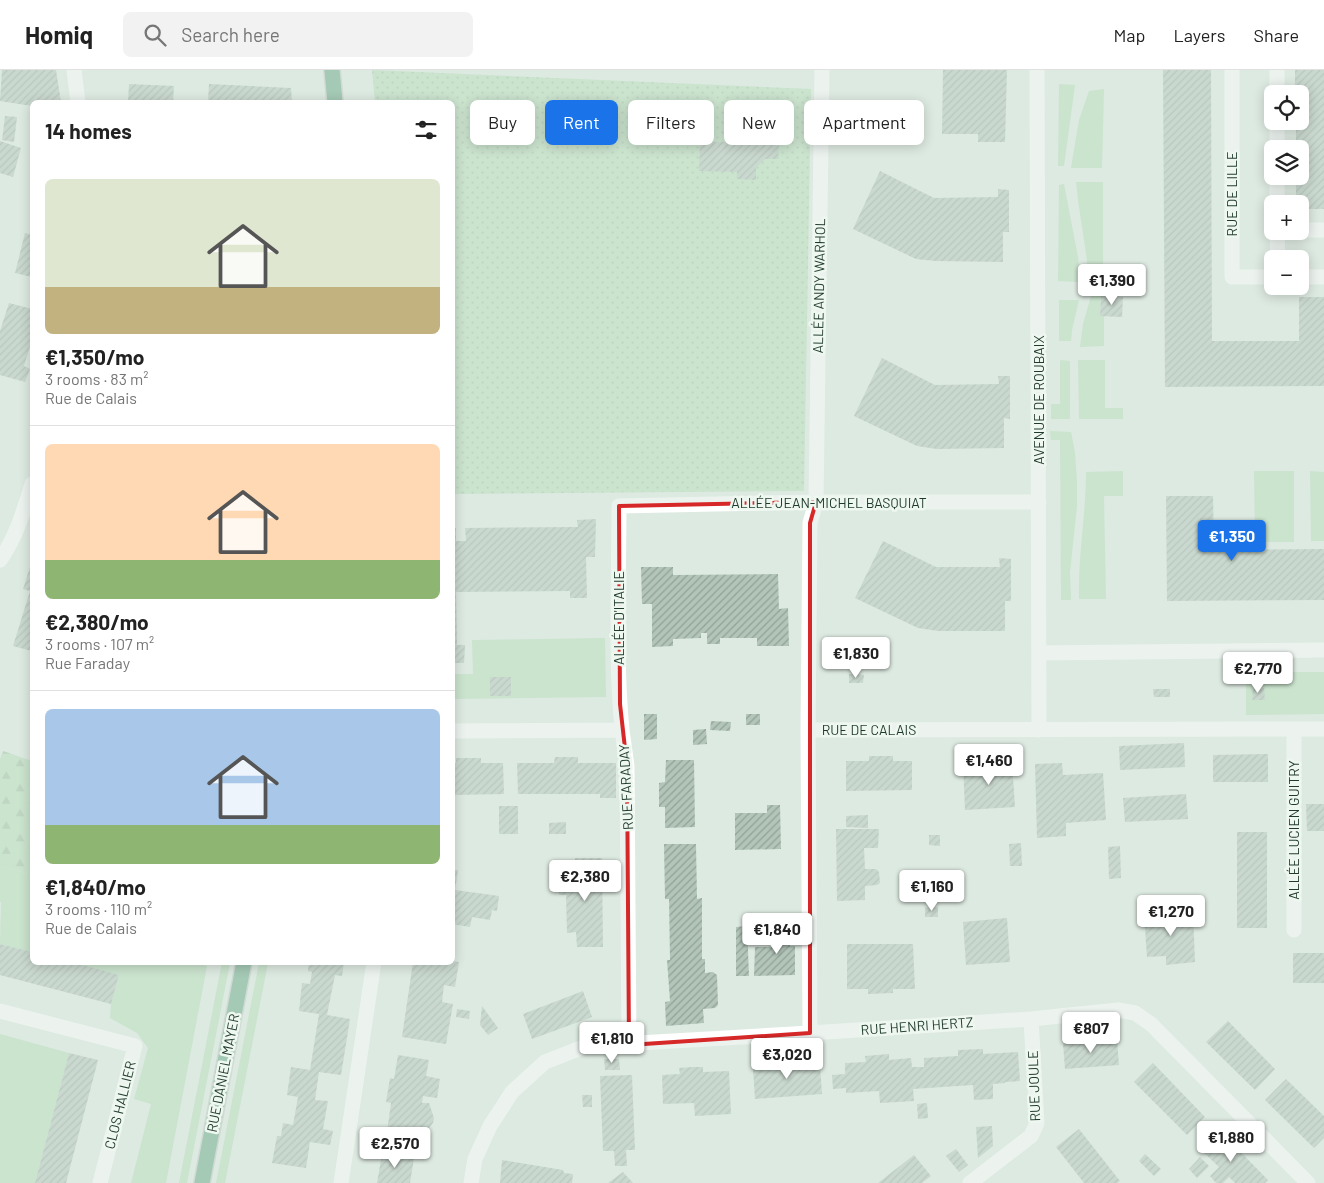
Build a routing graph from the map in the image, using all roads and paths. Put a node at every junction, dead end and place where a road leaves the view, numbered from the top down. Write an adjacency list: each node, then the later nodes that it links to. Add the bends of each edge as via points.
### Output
1 (74, 70): 8 (street)
2 (332, 70): 9 (main road)
3 (822, 70): 16 (street, ALLÉE ANDY WARHOL)
4 (1037, 70): 17 (street, AVENUE DE ROUBAIX)
5 (1232, 70): 12 (street, RUE DE LILLE, via 1232,277)
6 (1277, 70): 7 (street)
7 (1277, 85)
8 (78, 100)
9 (335, 100)
10 (1309, 230): 11 (street)
11 (1324, 230)
12 (1264, 277)
13 (1309, 277): 14 (street)
14 (1324, 277)
15 (30, 490): 19 (street, via 19,522)
16 (816, 502): 17 (street, ALLÉE JEAN-MICHEL BASQUIAT); 18 (street, ALLÉE JEAN-MICHEL BASQUIAT); 25 (street, ALLÉE ANDY WARHOL, via 810,522)
17 (1039, 502): 21 (street, AVENUE DE ROUBAIX)
18 (619, 506): 24 (street, ALLÉE D'ITALIE)
19 (0, 560)
20 (1324, 650): 21 (street)
21 (1040, 652): 26 (street, AVENUE DE ROUBAIX)
22 (1324, 728): 23 (street, RUE DE CALAIS)
23 (1294, 729): 26 (street, RUE DE CALAIS); 28 (street, ALLÉE LUCIEN GUITRY)
24 (622, 730): 27 (street, RUE FARADAY); 34 (street, RUE FARADAY, via 627,766)
25 (808, 730): 26 (street, RUE DE CALAIS); 33 (street, RUE DE CALAIS)
26 (1040, 730)
27 (455, 731)
28 (1294, 930)
29 (243, 965): 36 (main road, RUE DANIEL MAYER)
30 (374, 965): 37 (street)
31 (0, 1012): 35 (street, CLOS HALLIER, via 135,1046)
32 (1031, 1018): 33 (street, RUE HENRI HERTZ); 39 (street, RUE JOULE, via 1035,1130); 40 (street, RUE HENRI HERTZ, via 1118,1010 1135,1013 1151,1024)
33 (810, 1034): 34 (street, RUE HENRI HERTZ)
34 (629, 1044): 38 (street, RUE HENRI HERTZ, via 586,1046 545,1062 512,1092 490,1126 475,1159)
35 (100, 1183)
36 (202, 1183)
37 (341, 1183)
38 (471, 1183)
39 (970, 1183)
40 (1308, 1183)

